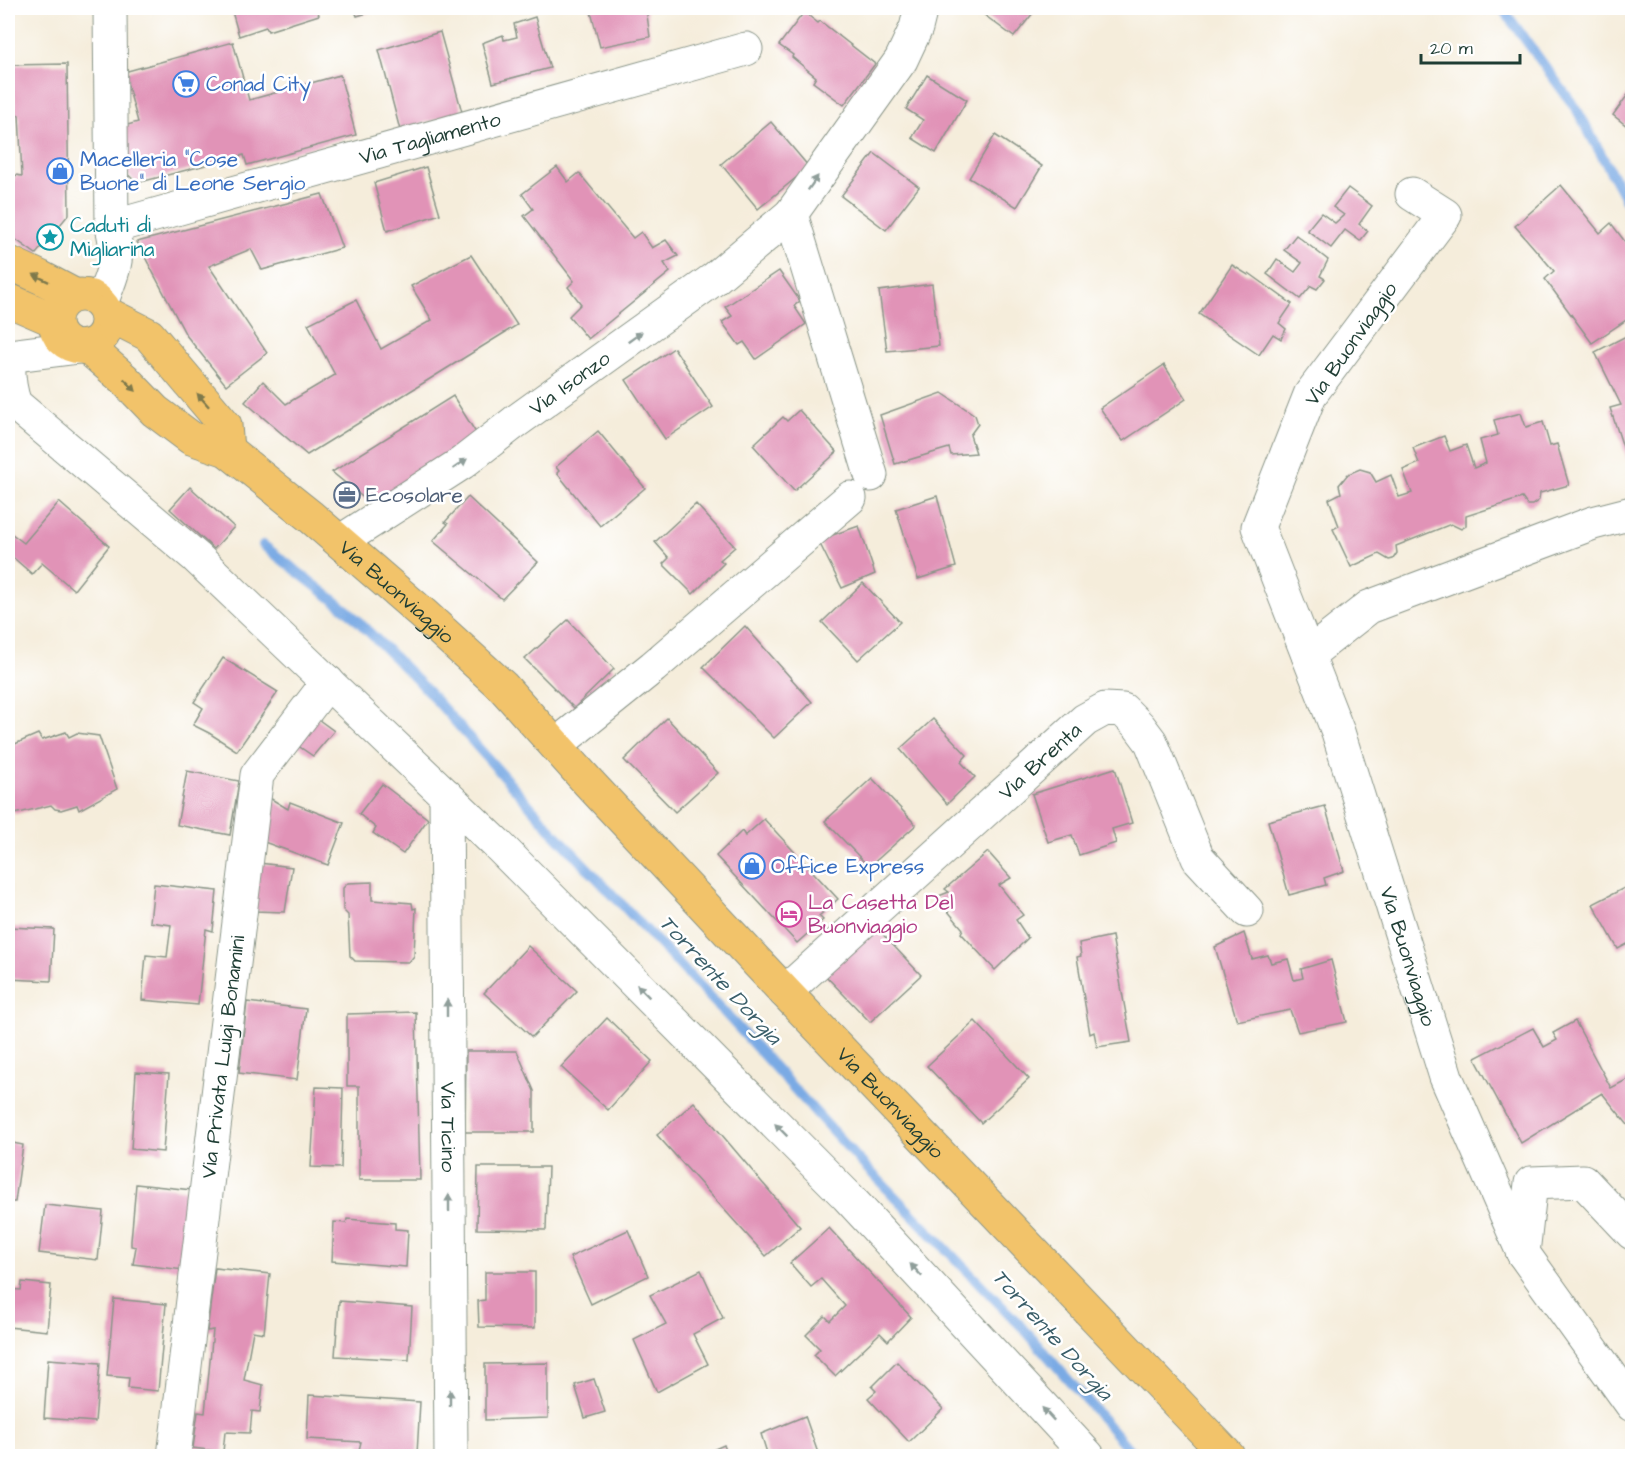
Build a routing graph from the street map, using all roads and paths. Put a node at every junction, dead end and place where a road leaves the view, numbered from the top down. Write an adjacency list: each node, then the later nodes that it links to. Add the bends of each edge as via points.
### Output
1 (110, 8): 6 (street)
2 (921, 8): 5 (street, Via Isonzo, one-way to 2, via 901,60)
3 (746, 49): 6 (street, Via Tagliamento)
4 (1412, 194): 17 (street, Via Buonviaggio, via 1445,215 1310,395 1258,527)
5 (790, 214): 13 (street); 16 (street, Via Isonzo, one-way to 5, via 462,463 714,279)
6 (112, 227): 9 (street, via 117,244 116,262)
7 (8, 262): 9 (main road, one-way to 7, via 40,277)
8 (8, 300): 9 (main road)
9 (78, 309): 10 (main road, Via Buonviaggio, via 57,333 66,343); 10 (main road, via 107,323 102,336 92,345); 11 (street); 12 (main road, one-way to 9, via 225,425 149,334)
10 (82, 347): 11 (street); 12 (main road, Via Buonviaggio, one-way to 12, via 191,438)
11 (8, 352): 18 (street, via 15,404 196,557)
12 (227, 450): 16 (main road, Via Buonviaggio)
13 (871, 474)
14 (850, 498): 19 (street)
15 (1632, 513): 17 (street, via 1593,523 1369,607)
16 (341, 541): 19 (main road, Via Buonviaggio, via 503,687)
17 (1308, 655): 24 (street, Via Buonviaggio, via 1338,732 1446,1077)
18 (328, 682): 20 (street); 26 (street, Via Privata Luigi Bonamini, via 257,775)
19 (556, 745): 22 (main road, Via Buonviaggio)
20 (446, 795): 27 (street, Via Ticino, one-way to 20); 28 (street, one-way to 20, via 847,1196)
21 (1247, 911): 22 (street, Via Brenta, via 1198,858 1151,742 1123,710 1106,709 1076,727)
22 (785, 992): 29 (main road, Via Buonviaggio)
23 (1632, 1233): 24 (street, via 1583,1181 1531,1183)
24 (1523, 1253): 25 (street, Via Buonviaggio)
25 (1632, 1406)
26 (174, 1456)
27 (451, 1456)
28 (1088, 1456)
29 (1228, 1456)

